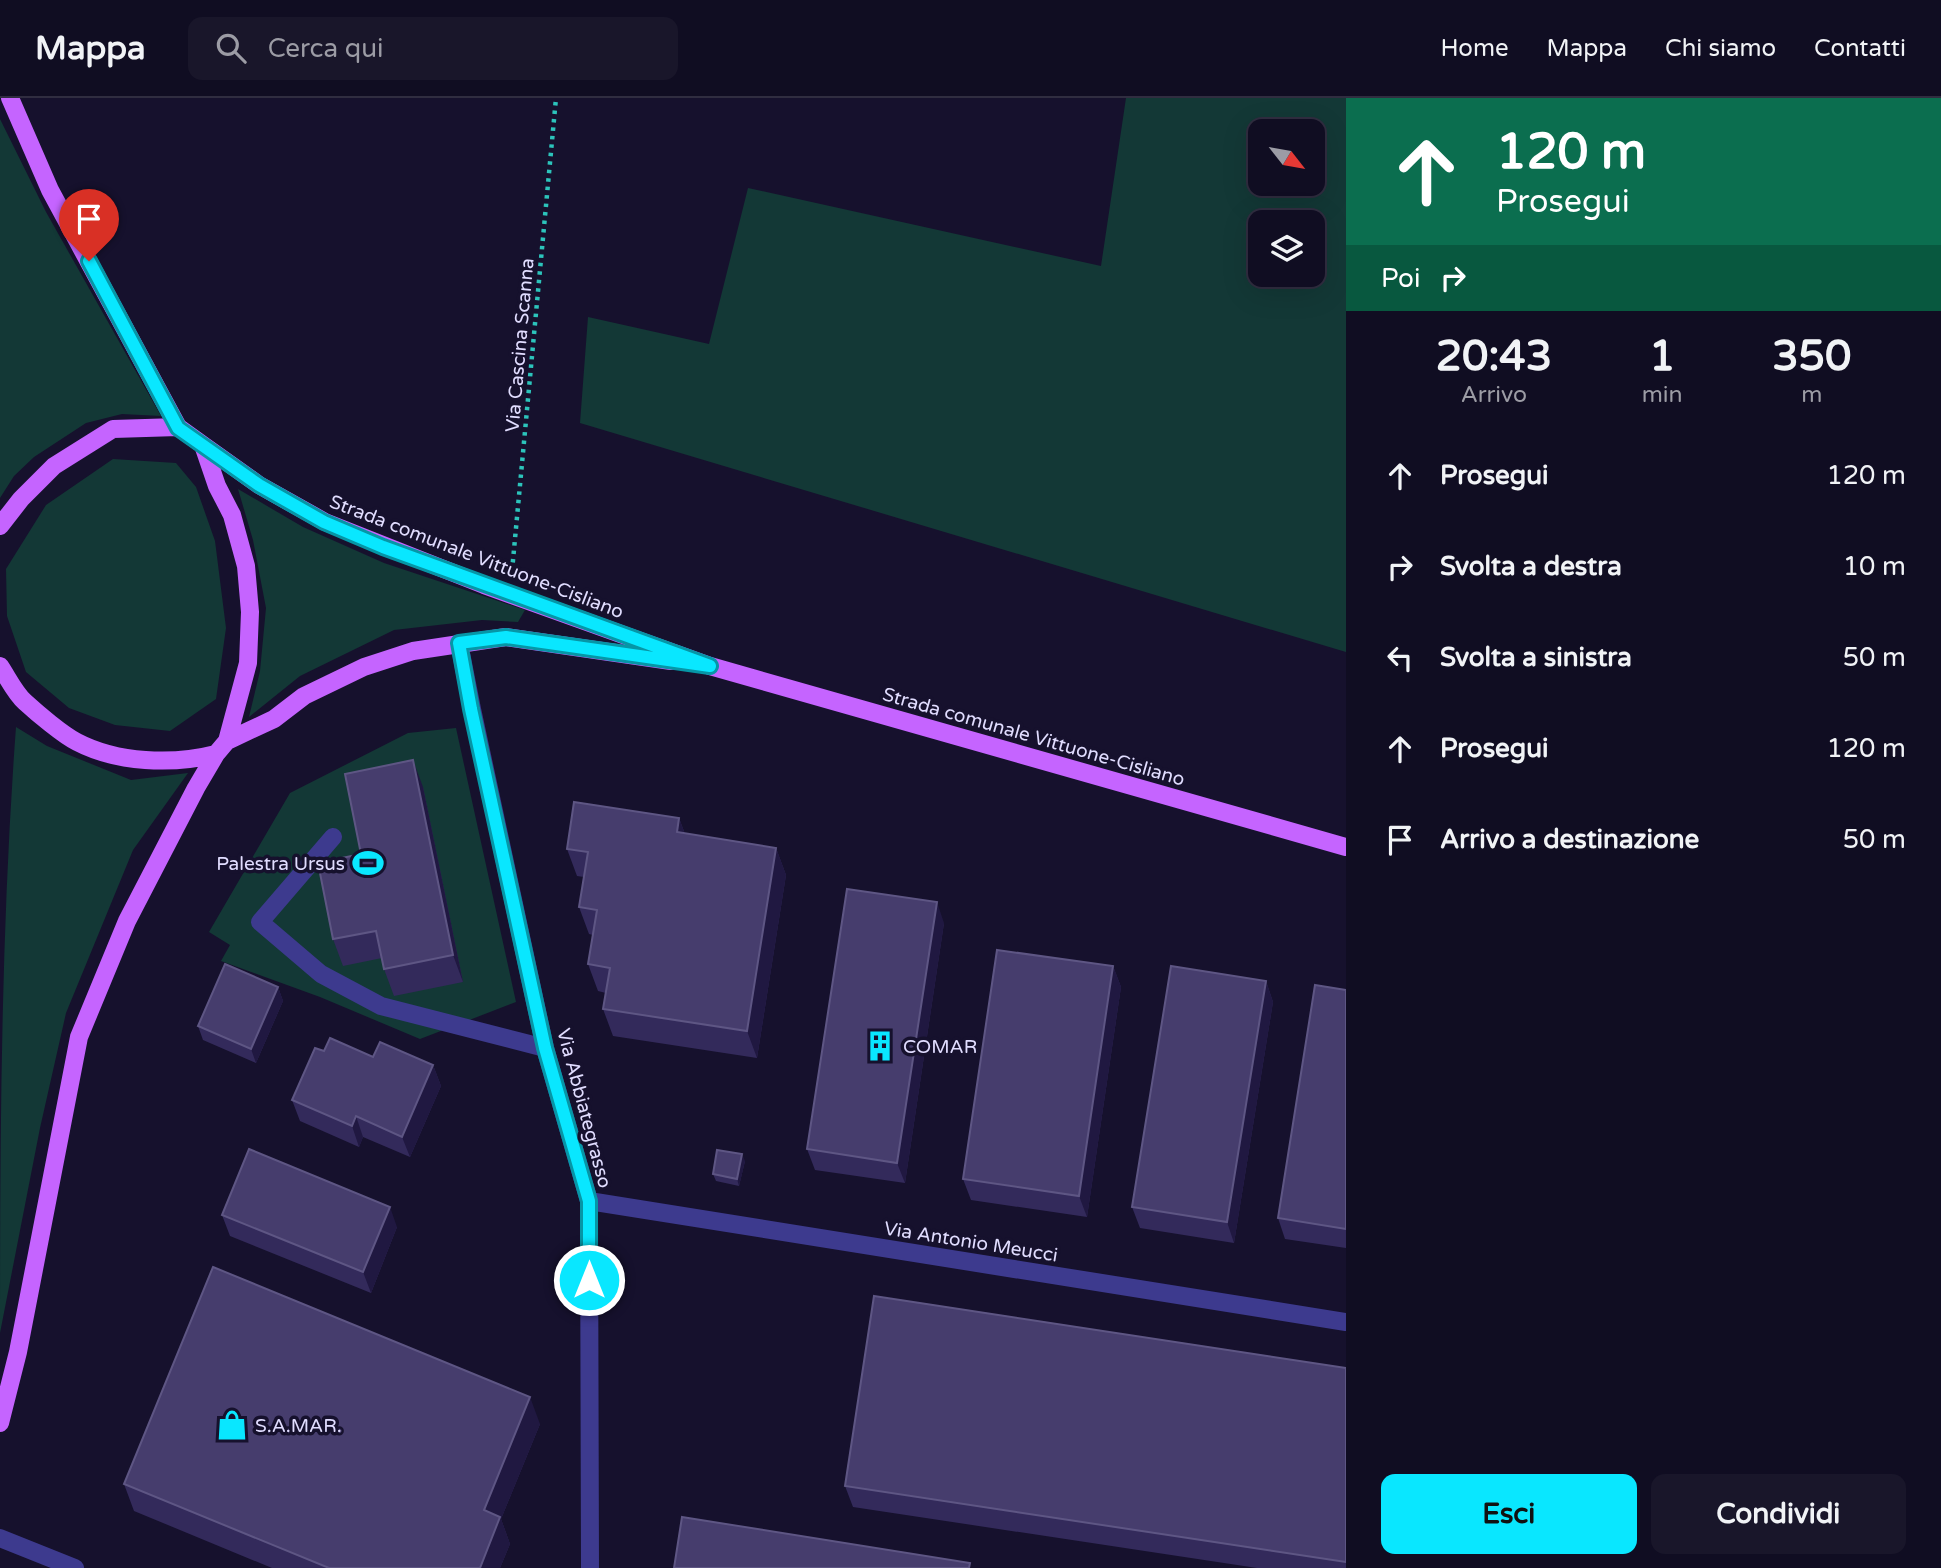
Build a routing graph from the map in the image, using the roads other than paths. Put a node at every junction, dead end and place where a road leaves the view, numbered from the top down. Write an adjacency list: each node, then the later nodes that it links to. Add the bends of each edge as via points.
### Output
1 (10, 98): 2 (main road, via 50,190)
2 (178, 428): 3 (main road, Strada comunale Vittuone-Cisliano); 4 (main road, via 113,429 54,466)
3 (202, 445): 7 (main road, Strada comunale Vittuone-Cisliano, via 324,522); 8 (main road, via 232,515 246,566 250,612 248,663)
4 (0, 526)
5 (459, 643): 7 (main road, Strada comunale Vittuone-Cisliano, via 506,637); 8 (main road, Strada comunale Vittuone-Cisliano, via 413,651 364,667 304,696 274,719); 11 (street, Via Abbiategrasso)
6 (0, 666): 8 (main road, Strada comunale Vittuone-Cisliano, via 23,701 76,742 120,757 159,761 195,759)
7 (710, 666): 10 (main road, Strada comunale Vittuone-Cisliano)
8 (222, 747): 14 (main road, via 127,920 79,1037)
9 (333, 837): 11 (street, via 260,922 321,974 381,1006)
10 (1346, 847)
11 (545, 1048): 12 (street, Via Abbiategrasso)
12 (589, 1201): 13 (street, Via Antonio Meucci); 17 (street, Via Abbiategrasso)
13 (1346, 1322)
14 (0, 1423)
15 (0, 1538): 16 (street)
16 (75, 1568)
17 (590, 1568)

